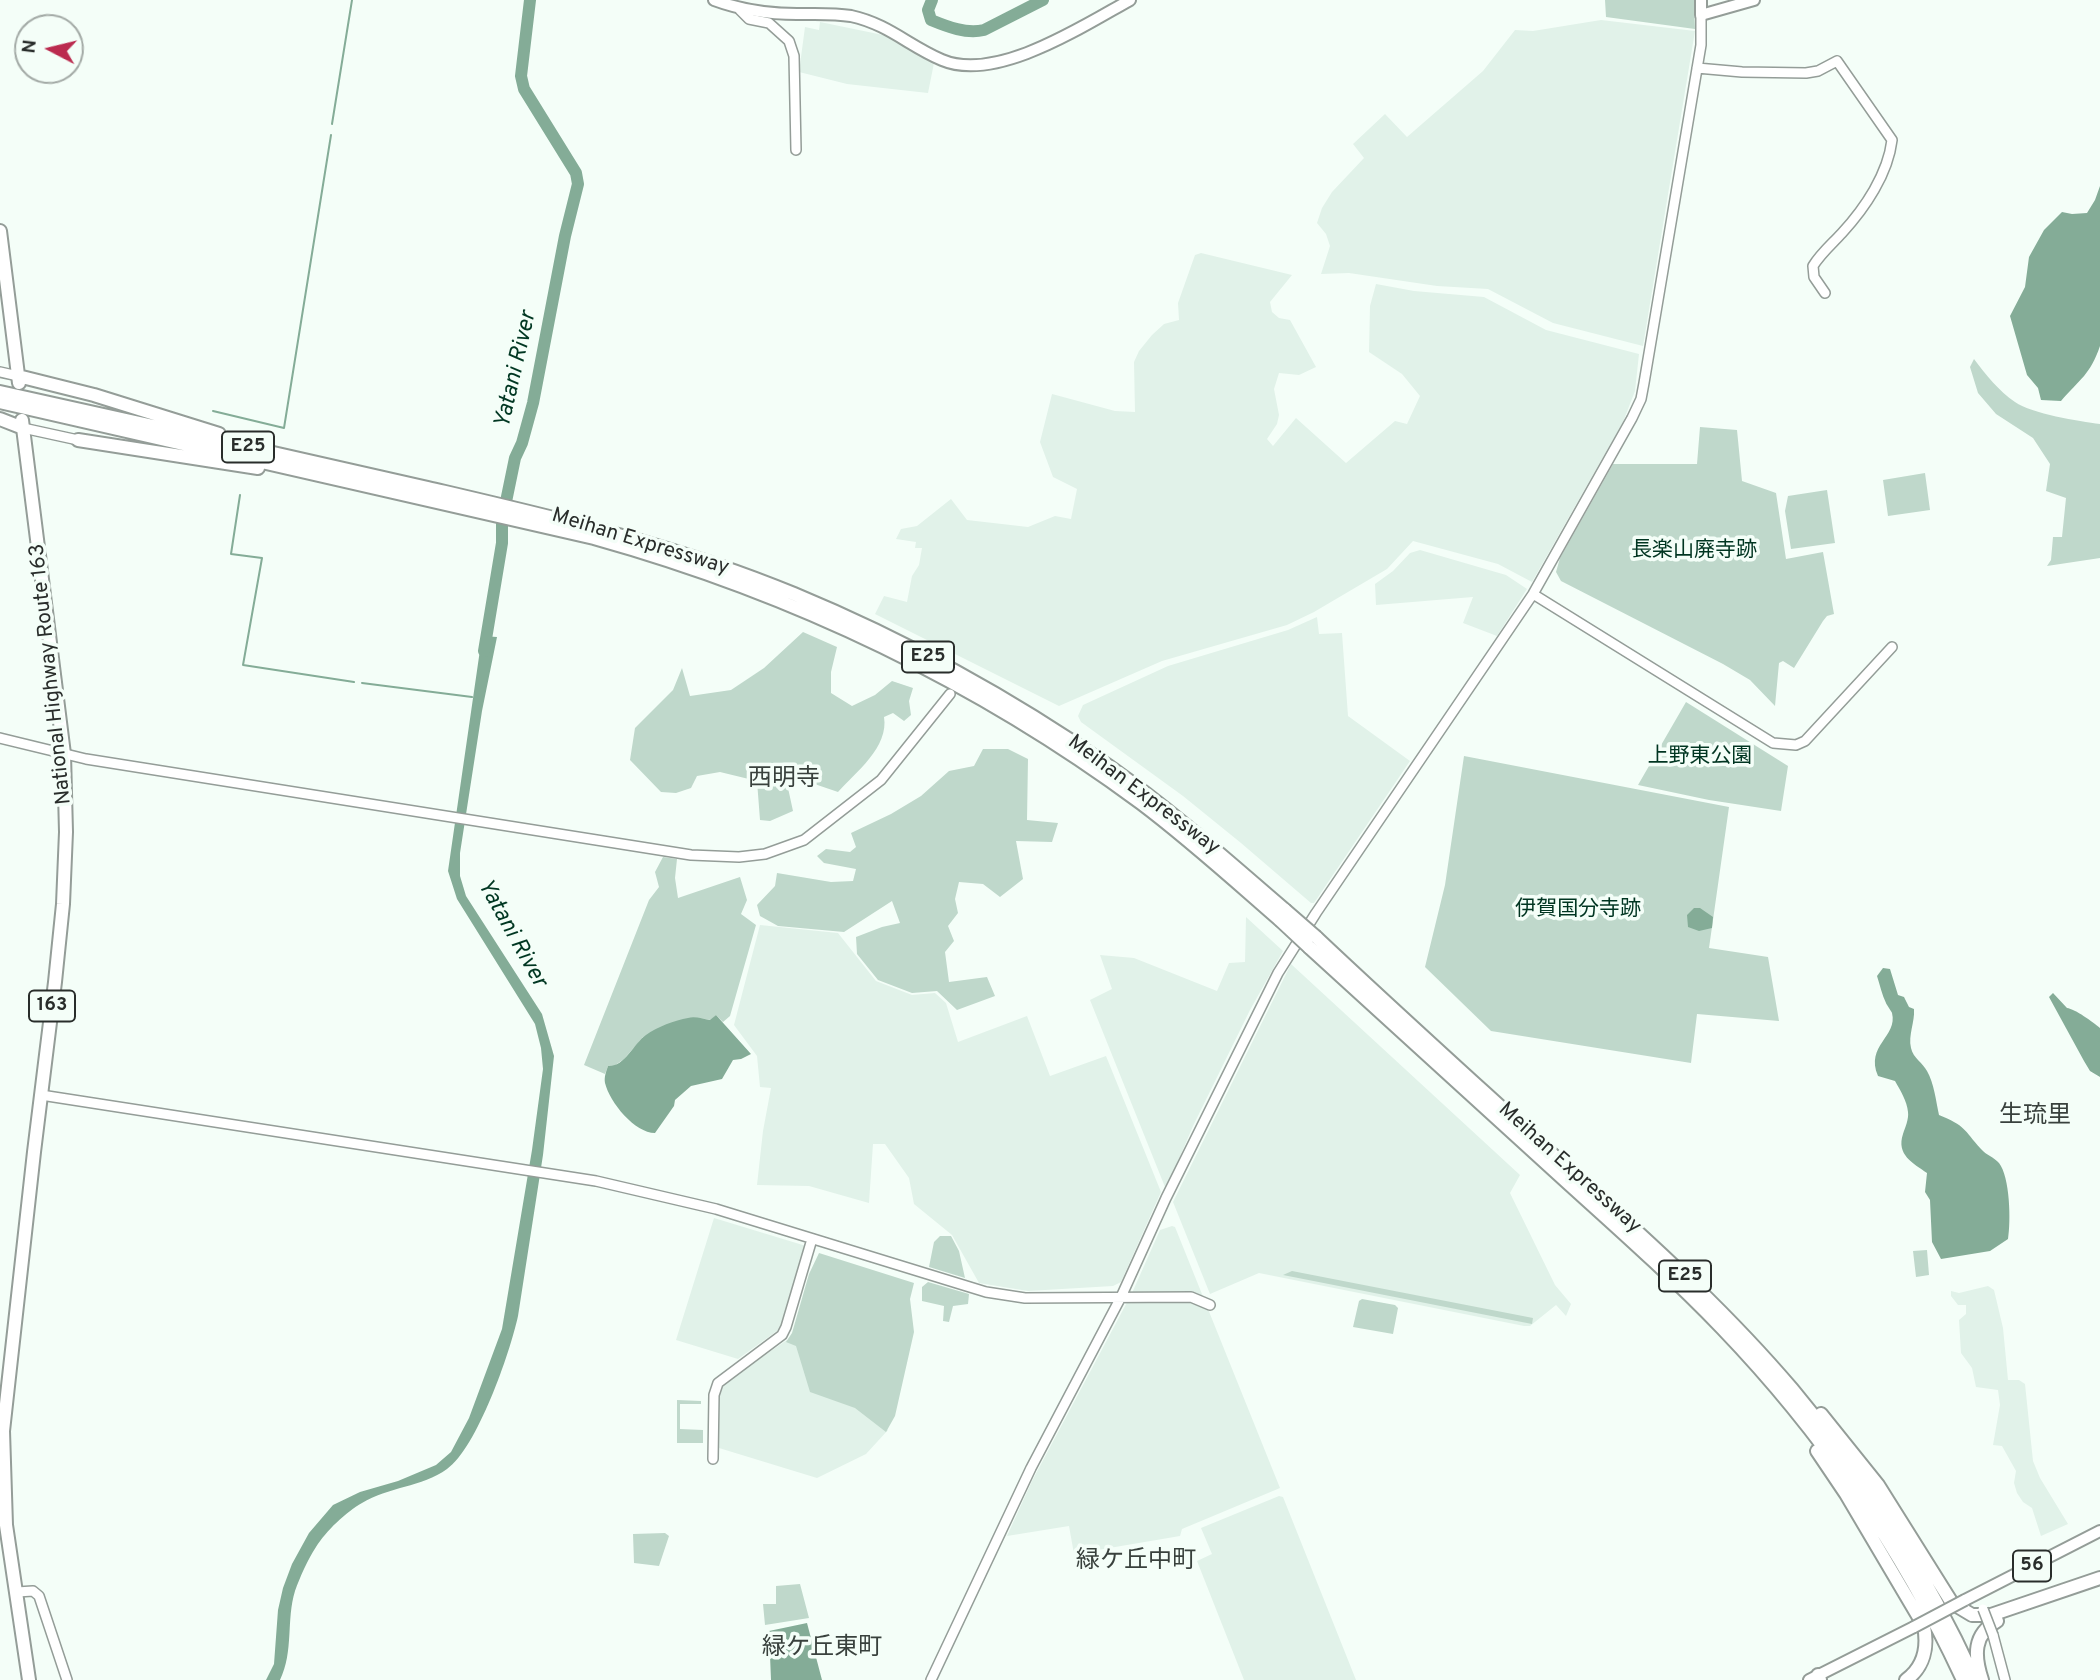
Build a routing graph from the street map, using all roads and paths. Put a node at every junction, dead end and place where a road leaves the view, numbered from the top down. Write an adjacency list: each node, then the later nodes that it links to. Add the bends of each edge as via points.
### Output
1 (714, 0): 5 (main road)
2 (1130, 0): 5 (main road, via 1059,40 998,61 967,65 946,62 891,30 859,18)
3 (1701, 0): 6 (main road)
4 (1754, 0): 6 (main road)
5 (740, 10): 8 (street, via 749,19 769,23 789,41 794,56)
6 (1701, 15): 7 (street)
7 (1697, 68): 10 (street, via 1806,73 1837,61 1892,140 1873,191 1813,266 1814,277); 21 (street, via 1641,399)
8 (796, 150)
9 (0, 231): 12 (highway)
10 (1825, 293)
11 (0, 372): 12 (street)
12 (18, 379): 18 (highway, via 80,391)
13 (0, 392): 18 (highway, Meihan Expressway / E25)
14 (0, 402): 19 (highway, Meihan Expressway / E25)
15 (0, 419): 16 (highway)
16 (23, 424): 17 (street); 25 (highway, National Highway Route 163 / 163)
17 (78, 440): 19 (highway)
18 (369, 474): 20 (highway, Meihan Expressway / E25)
19 (338, 479): 20 (highway, Meihan Expressway / E25)
20 (495, 509): 26 (highway, Meihan Expressway / E25, bridge, via 630,537 716,564 795,594 916,651 1110,767 1184,824)
21 (1533, 594): 22 (street, via 1773,743 1805,741); 29 (street, via 1278,973)
22 (1892, 647)
23 (950, 694): 25 (street, via 881,780 804,839 765,854 739,857 691,855)
24 (0, 738): 25 (street)
25 (64, 754): 27 (highway, National Highway Route 163 / 163, via 63,904)
26 (1312, 942): 30 (highway, Meihan Expressway / E25); 32 (highway, Meihan Expressway / E25, via 1667,1259)
27 (41, 1096): 28 (street, via 543,1171 637,1189); 37 (highway, National Highway Route 163 / 163, via 3,1430 6,1525)
28 (812, 1239): 29 (street, via 986,1292 1025,1298); 33 (street, via 782,1335 718,1383)
29 (1121, 1297): 31 (street, via 1191,1297); 42 (street, via 1031,1468)
30 (1696, 1301): 43 (highway, via 1799,1425 1916,1609 1924,1626 1925,1650); 44 (highway, Meihan Expressway / E25, via 1786,1398 1840,1468 1903,1565)
31 (1210, 1305)
32 (1761, 1354): 35 (highway, via 1856,1455 1959,1609 1972,1615 1991,1615); 45 (highway, Meihan Expressway / E25, via 1822,1427 1900,1539)
33 (713, 1459)
34 (2100, 1531): 38 (main road, 56)
35 (2100, 1578)
36 (2100, 1584): 46 (highway, via 1986,1628 1976,1656)
37 (17, 1592): 40 (highway, National Highway Route 163 / 163); 41 (street, via 33,1591 39,1596)
38 (1970, 1598): 39 (main road, 56, bridge); 47 (street, bridge, via 1983,1609)
39 (1814, 1679)
40 (29, 1680)
41 (67, 1680)
42 (931, 1680)
43 (1906, 1680)
44 (1963, 1680)
45 (1975, 1680)
46 (1982, 1680)
47 (2005, 1680)

